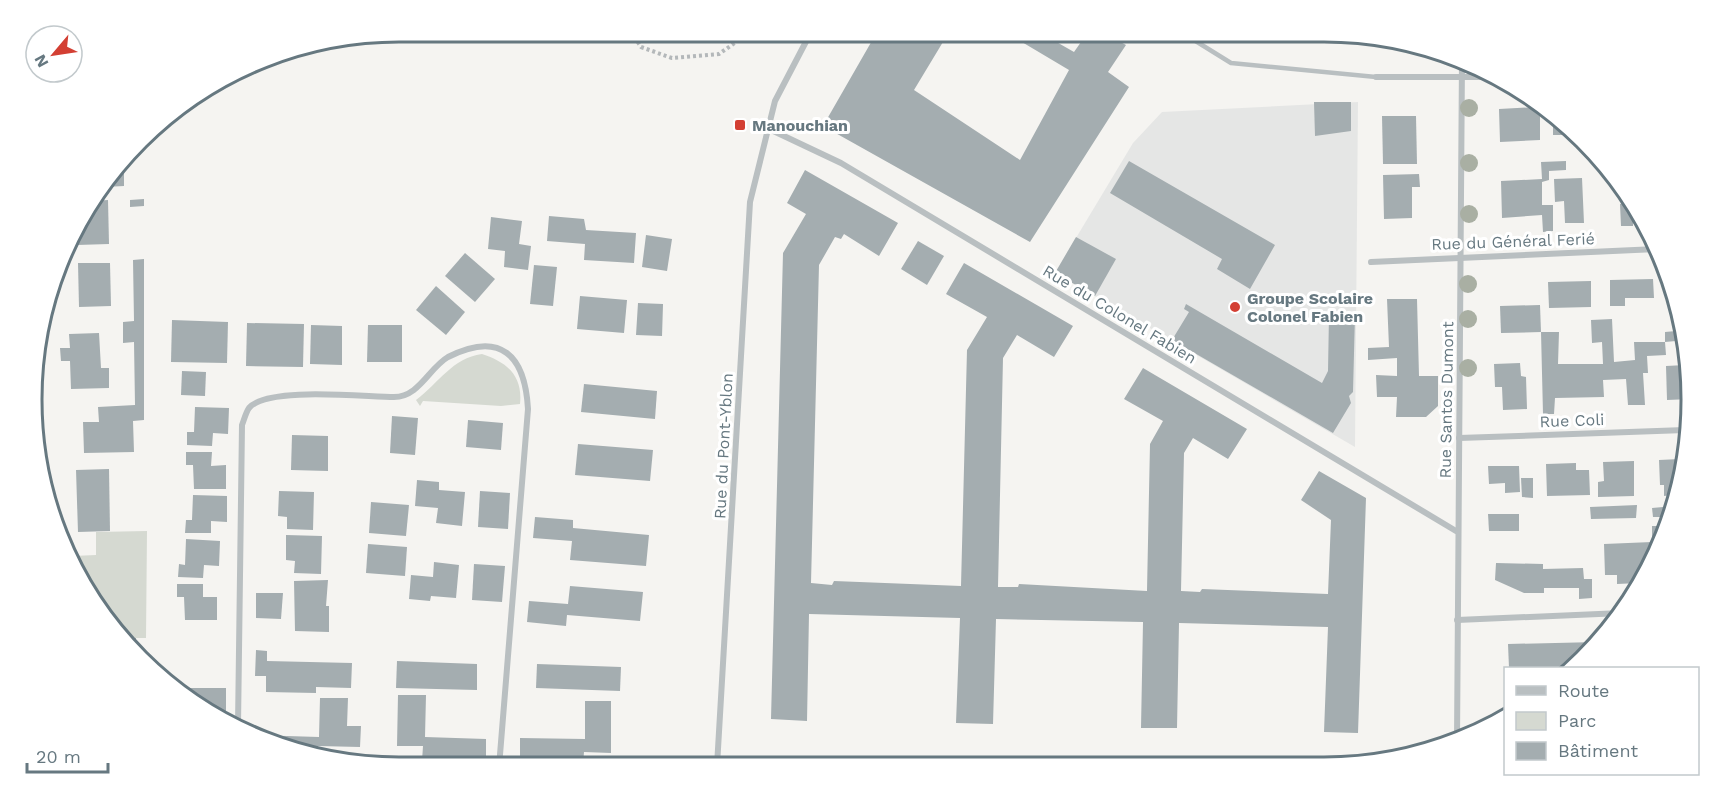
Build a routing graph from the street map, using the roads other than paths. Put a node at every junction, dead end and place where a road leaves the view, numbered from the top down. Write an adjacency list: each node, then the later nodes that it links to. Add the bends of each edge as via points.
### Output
1 (806, 42): 7 (street, Rue du Pont-Yblon, via 775,101)
2 (1197, 42): 4 (lane, via 1231,63)
3 (1461, 70): 6 (street, Rue Santos Dumont)
4 (1376, 77): 6 (street)
5 (1479, 78): 6 (street)
6 (1461, 79): 9 (street, Rue Santos Dumont)
7 (767, 128): 13 (street, Rue du Colonel Fabien, via 841,163); 19 (street, Rue du Pont-Yblon, via 750,202)
8 (1648, 249): 9 (street, Rue du Général Ferié)
9 (1462, 256): 10 (street, Rue du Général Ferié); 12 (street, Rue Santos Dumont)
10 (1371, 262)
11 (1679, 430): 12 (street, Rue Coli)
12 (1459, 438): 13 (street, Rue Santos Dumont)
13 (1456, 531): 15 (street, Rue Santos Dumont)
14 (1610, 614): 15 (street)
15 (1457, 621): 17 (street, Rue Santos Dumont)
16 (238, 718): 18 (street, via 242,425 249,408 262,400 298,394 398,397 423,384 446,358 474,348 498,348 513,357 523,371 528,409)
17 (1457, 731)
18 (500, 757)
19 (718, 757)

